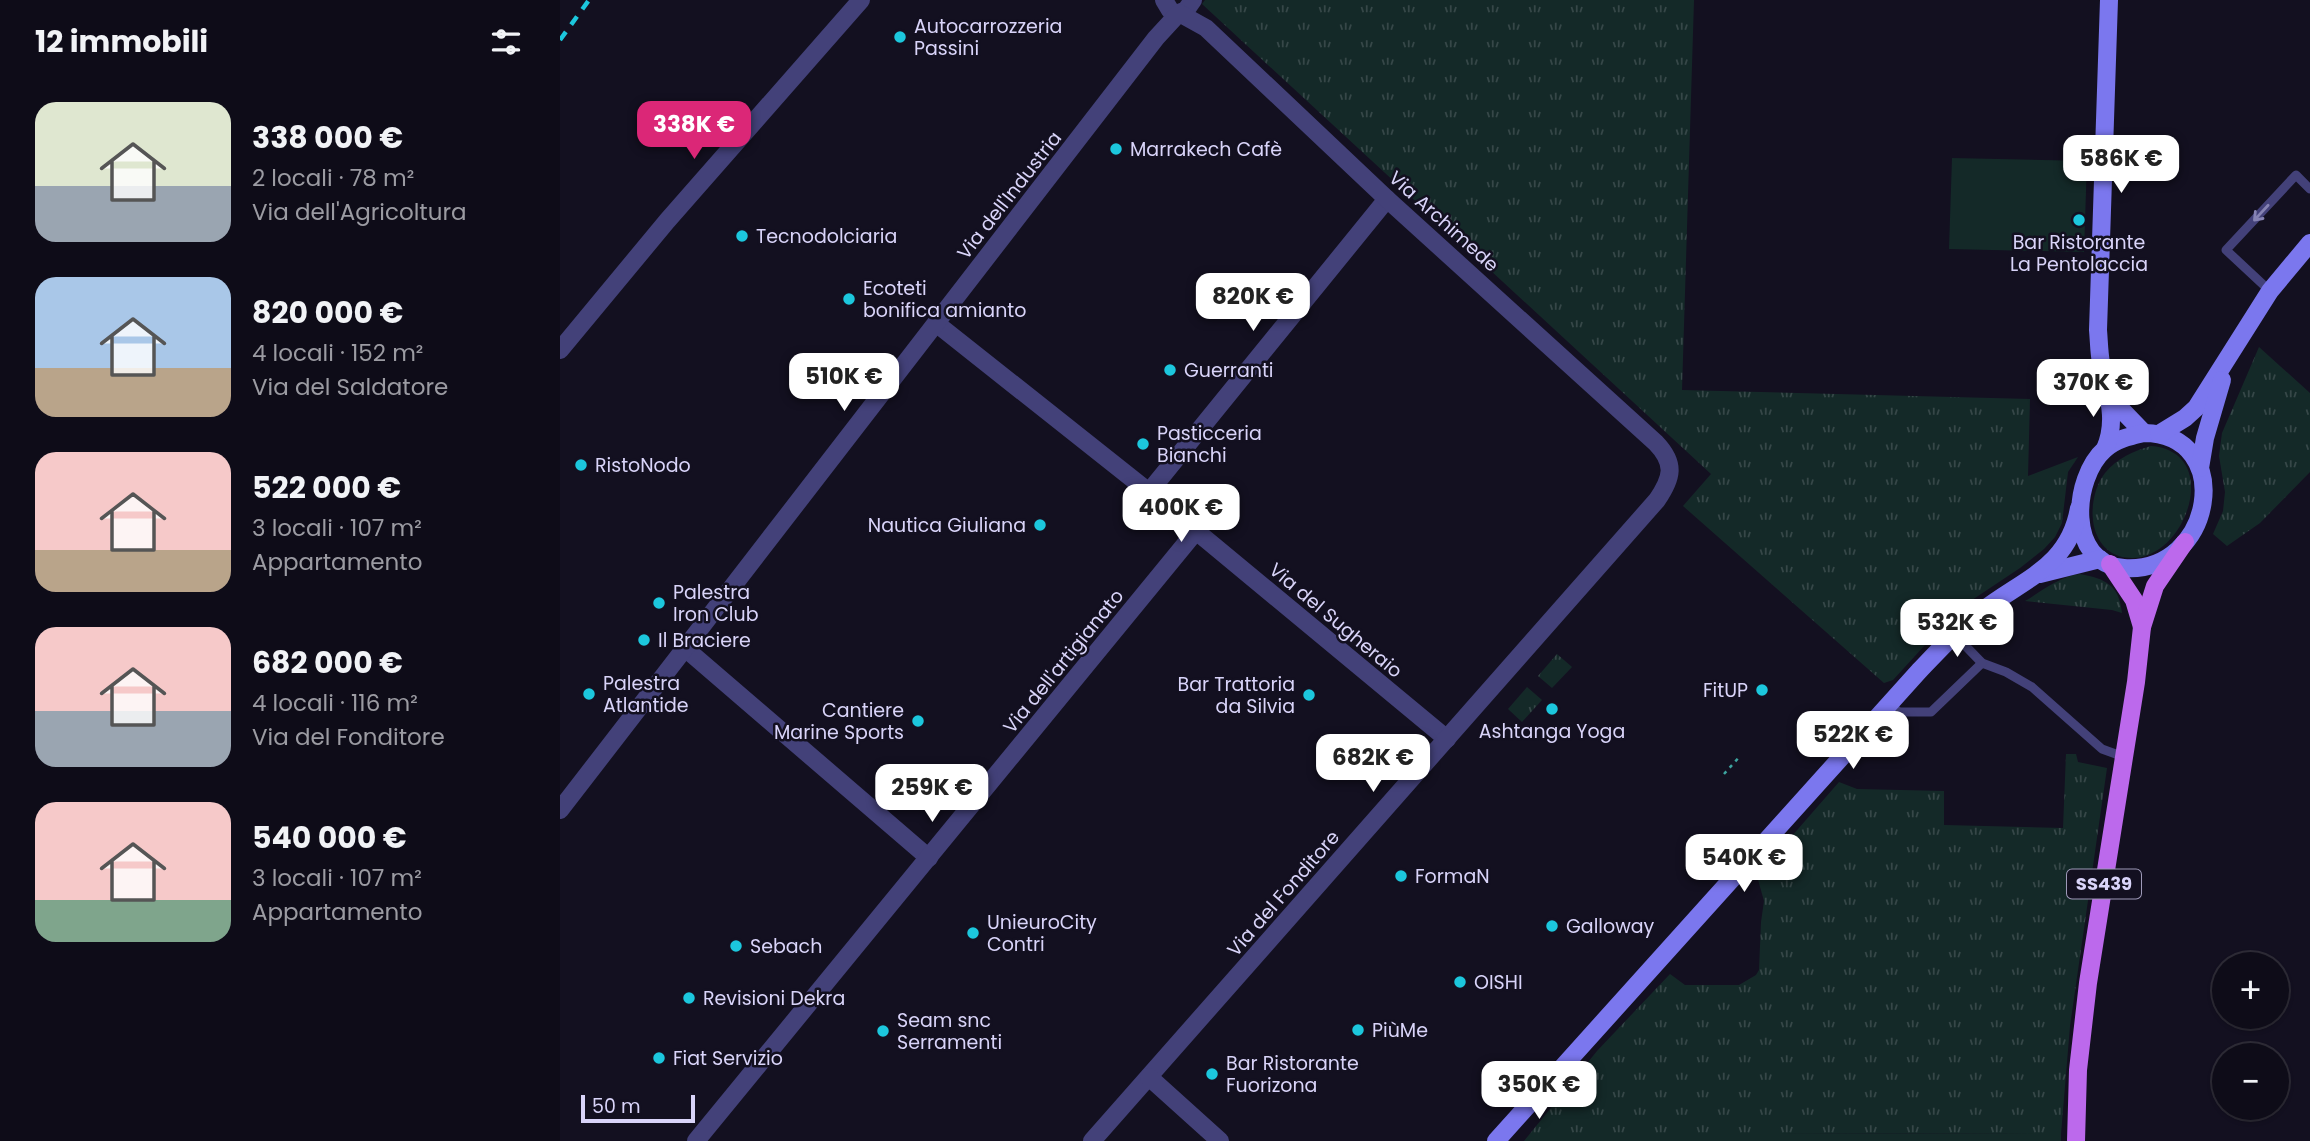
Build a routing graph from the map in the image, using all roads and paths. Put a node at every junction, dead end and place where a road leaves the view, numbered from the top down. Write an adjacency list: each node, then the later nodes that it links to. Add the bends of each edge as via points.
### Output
1 (861, 0): 13 (street)
2 (1164, 0): 5 (street, Via Archimede, via 1170,10); 7 (street, Via dell'Industria)
3 (1193, 0): 5 (street, Via dell'Industria); 6 (street, Via Archimede)
4 (2109, 0): 15 (main road, via 2098,330)
5 (1180, 13): 6 (street, Via Archimede); 7 (street, Via dell'Industria)
6 (1206, 28): 9 (street, Via Archimede)
7 (1156, 38): 12 (street, Via dell'Industria)
8 (2310, 189): 11 (lane, one-way to 11, via 2296,175 2226,250)
9 (1387, 198): 17 (street, Via Archimede); 20 (street)
10 (2309, 247): 11 (main road)
11 (2270, 290): 14 (main road)
12 (937, 324): 20 (street, Via del Sugheraio); 28 (street, Via dell'Industria)
13 (560, 350)
14 (2230, 355): 16 (main road, via 2196,408 2174,426); 19 (main road)
15 (2110, 393): 16 (main road, via 2117,405); 18 (main road, via 2112,426)
16 (2152, 433): 18 (main road, via 2128,436); 19 (main road, via 2181,445)
17 (1656, 443): 31 (street, Via del Fonditore, via 1670,469 1667,486)
18 (2105, 449): 21 (main road, via 2086,478)
19 (2200, 468): 23 (main road, via 2203,509)
20 (1149, 492): 22 (street, Via del Sugheraio)
21 (2079, 508): 24 (main road, via 2084,536); 25 (main road, via 2070,540)
22 (1196, 531): 31 (street, Via del Sugheraio); 36 (street, Via dell'artigianato)
23 (2185, 542): 24 (main road, via 2144,567 2121,568); 26 (main road, SS439, via 2155,586)
24 (2105, 562): 25 (main road); 26 (main road, SS439, via 2134,600)
25 (2036, 575): 27 (main road)
26 (2142, 627): 33 (main road, SS439)
27 (1954, 634): 29 (lane); 30 (main road)
28 (686, 649): 35 (street, Via dell'Industria); 36 (street)
29 (1982, 663): 30 (lane, via 1931,712 1899,712); 33 (lane, via 2032,687 2102,749)
30 (1888, 703): 41 (main road)
31 (1447, 739): 37 (street, Via del Fonditore)
32 (1741, 755): 34 (path)
33 (2124, 757): 42 (main road, SS439, via 2088,983 2078,1070)
34 (1724, 774)
35 (560, 810)
36 (929, 858): 38 (street, Via dell'artigianato)
37 (1149, 1077): 39 (street, Via del Fonditore); 40 (street)
38 (696, 1141)
39 (1092, 1141)
40 (1220, 1141)
41 (1496, 1141)
42 (2077, 1141)

